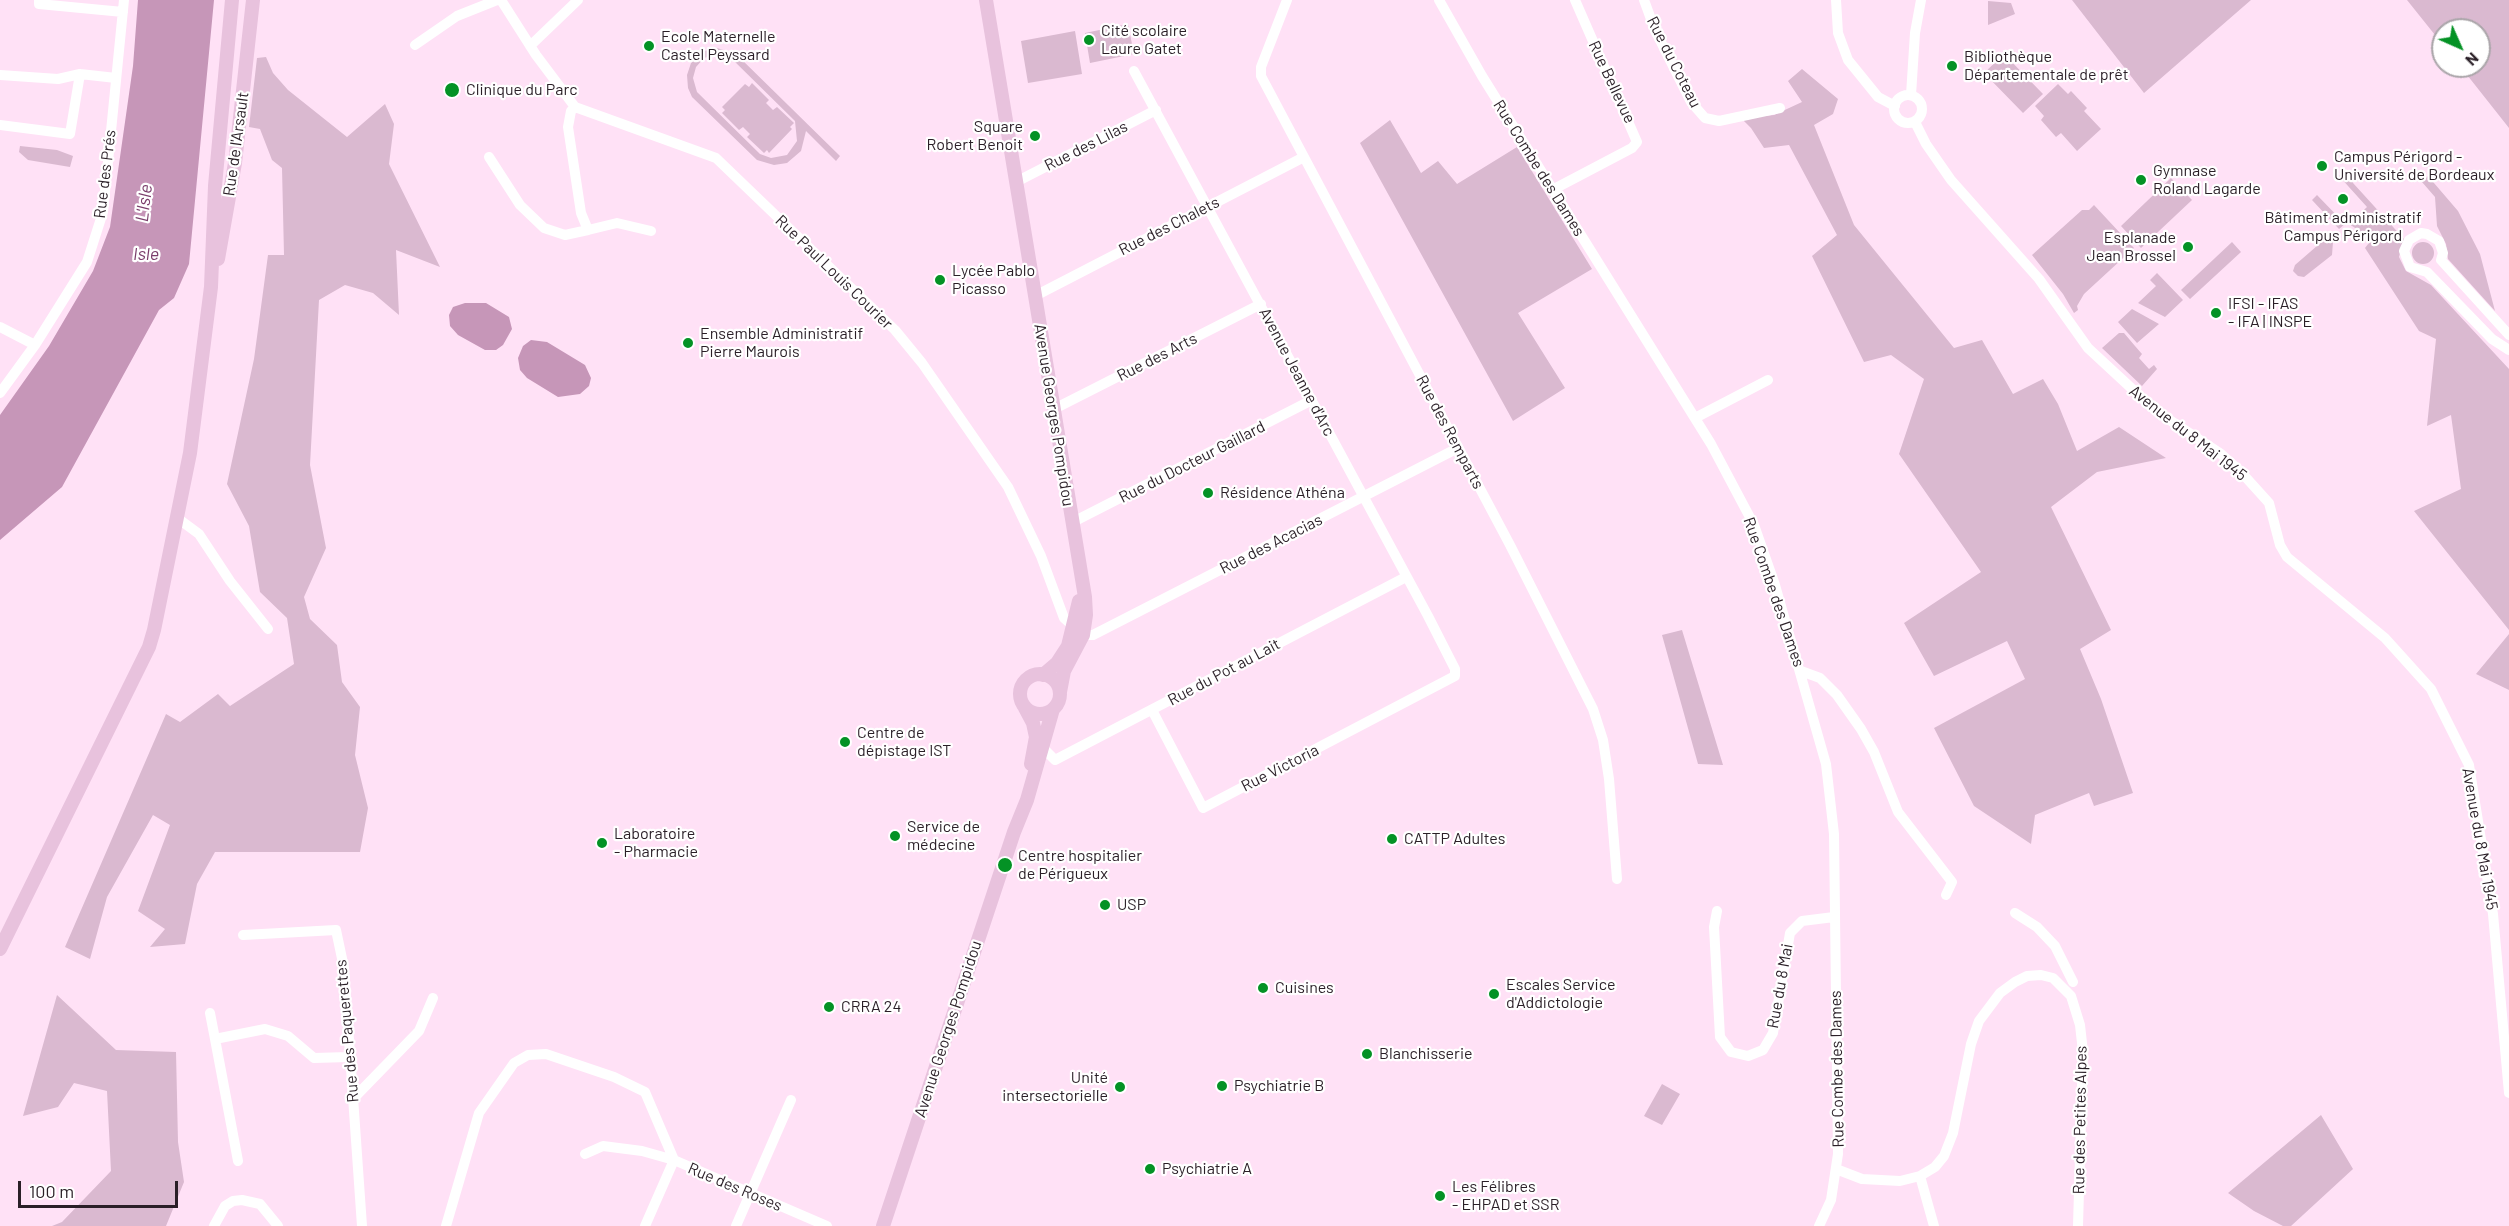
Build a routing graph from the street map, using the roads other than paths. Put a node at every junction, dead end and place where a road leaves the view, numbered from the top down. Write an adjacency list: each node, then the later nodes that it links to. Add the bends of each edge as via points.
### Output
1 (39, 0): 14 (street, via 39,4)
2 (124, 0): 14 (street, Rue des Prés)
3 (232, 0): 29 (main road)
4 (253, 0): 28 (main road, Rue de l'Arsault)
5 (499, 0): 15 (street, via 457,16); 16 (street)
6 (578, 0): 16 (street)
7 (986, 0): 34 (main road, Avenue Georges Pompidou)
8 (1287, 0): 31 (street, Rue des Remparts, via 1261,76)
9 (1439, 0): 35 (street, Rue Combe des Dames)
10 (1575, 0): 35 (street, Rue Bellevue, via 1637,142)
11 (1644, 0): 24 (street, Rue du Coteau, via 1691,102 1705,118 1719,121)
12 (1836, 0): 22 (street, via 1838,33 1848,60 1878,97)
13 (1921, 0): 21 (street)
14 (123, 12): 20 (street, Rue des Prés)
15 (415, 45)
16 (530, 46): 23 (street)
17 (1134, 70): 25 (street, Avenue Jeanne d'Arc)
18 (0, 75): 19 (street, via 58,79)
19 (80, 75): 20 (street); 27 (street, via 70,134)
20 (116, 78): 44 (street, Rue des Prés, via 103,212 87,262)
21 (1911, 95): 22 (street, via 1899,99); 26 (street, via 1922,107)
22 (1895, 106): 26 (street, via 1895,115 1902,122)
23 (575, 107): 37 (street, via 568,127 581,213); 57 (street, Rue Paul Louis Courier, via 716,158 895,330 1008,488 1041,556 1060,609)
24 (1780, 108)
25 (1156, 110): 34 (street, Rue des Lilas); 36 (street, Avenue Jeanne d'Arc)
26 (1915, 122): 79 (street, Avenue du 8 Mai 1945, via 1951,180 2039,279 2088,348 2156,411 2241,472 2269,503 2287,557 2385,638 2431,689 2469,765 2497,947)
27 (0, 125)
28 (237, 147): 29 (main road); 32 (main road, Rue de l'Arsault)
29 (218, 156): 33 (main road)
30 (489, 157): 37 (street, via 520,205 539,225 565,235)
31 (1304, 157): 36 (street, Rue des Chalets); 51 (street, Rue des Remparts)
32 (235, 163): 33 (main road, via 226,176); 39 (main road, Rue de l'Arsault)
33 (217, 176): 39 (main road)
34 (1016, 182): 40 (main road, Avenue Georges Pompidou)
35 (1554, 189): 50 (street, Rue Combe des Dames)
36 (1209, 206): 40 (street, Rue des Chalets); 41 (street, Avenue Jeanne d'Arc)
37 (588, 230): 38 (street, via 617,223)
38 (651, 231)
39 (211, 287): 53 (main road, via 190,453)
40 (1035, 296): 49 (main road, Avenue Georges Pompidou)
41 (1261, 304): 48 (street, Avenue Jeanne d'Arc); 49 (street, Rue des Arts)
42 (0, 327): 44 (street)
43 (2509, 335): 45 (street, via 2441,260 2439,241 2421,233 2409,240 2404,251 2410,267 2427,272 2492,339)
44 (36, 345): 47 (street, Rue des Prés)
45 (2509, 350)
46 (1768, 380): 50 (street)
47 (0, 393)
48 (1312, 400): 52 (street, Avenue Jeanne d'Arc); 54 (street, Rue du Docteur Gaillard)
49 (1054, 410): 54 (main road, Avenue Georges Pompidou)
50 (1695, 418): 58 (street, Rue Combe des Dames, via 1754,525)
51 (1458, 448): 52 (street, Rue des Acacias); 67 (street, Rue des Remparts, via 1600,726 1609,779)
52 (1364, 496): 55 (street, Avenue Jeanne d'Arc); 57 (street, Rue des Acacias, via 1093,635)
53 (176, 517): 56 (street, via 199,534); 73 (main road, via 149,647)
54 (1071, 523): 57 (main road, Avenue Georges Pompidou, via 1086,615)
55 (1406, 577): 60 (street, Avenue Jeanne d'Arc, via 1455,669); 64 (street, Rue du Pot au Lait)
56 (268, 629)
57 (1078, 632): 59 (main road, Avenue Georges Pompidou); 61 (main road, Avenue Georges Pompidou)
58 (1801, 671): 68 (street, via 1820,678 1861,729 1898,812 1952,882); 71 (street, Rue Combe des Dames, via 1826,764 1834,834)
59 (1043, 675): 61 (main road, via 1055,682); 62 (main road, via 1029,677 1022,684 1020,693)
60 (1455, 676): 64 (street, Rue Victoria, via 1203,808)
61 (1059, 692): 63 (main road)
62 (1025, 708): 63 (main road, via 1037,714); 66 (main road, Avenue Georges Pompidou, via 1036,737 1018,800)
63 (1053, 709): 65 (main road, Avenue Georges Pompidou)
64 (1152, 710): 65 (street, Rue du Pot au Lait, via 1055,760)
65 (1044, 749): 66 (main road, Avenue Georges Pompidou)
66 (1014, 832): 95 (main road, Avenue Georges Pompidou)
67 (1617, 879)
68 (1946, 894)
69 (1717, 911): 71 (street, Rue du 8 Mai, via 1714,927 1720,1037 1731,1052 1748,1056 1763,1050 1773,1033 1790,933 1802,921)
70 (2015, 913): 74 (street, via 2037,927 2055,946)
71 (1834, 917): 85 (street, Rue Combe des Dames, via 1839,1121)
72 (243, 935): 78 (street, Rue des Paquerettes, via 336,930 344,968)
73 (0, 949)
74 (2073, 982)
75 (433, 998): 80 (street, via 419,1031)
76 (210, 1013): 77 (street)
77 (215, 1039): 78 (street, via 265,1029 288,1036 314,1058); 84 (street)
78 (349, 1057): 80 (street, Rue des Paquerettes)
79 (2509, 1093)
80 (352, 1100): 91 (street, Rue des Paquerettes)
81 (791, 1100): 87 (street)
82 (585, 1154): 83 (street, via 603,1146)
83 (674, 1160): 87 (street, Rue des Roses); 88 (street, Rue des Roses, via 645,1092 546,1054 528,1055 514,1063 479,1113); 92 (street)
84 (238, 1161)
85 (1836, 1168): 86 (street, Rue des Petites Alpes, via 1862,1179 1879,1181); 96 (street, Rue Combe des Dames, via 1831,1200)
86 (1920, 1176): 97 (street); 98 (street, Rue des Petites Alpes, via 1944,1156 1953,1133 1979,1021 2000,993 2015,982 2027,976 2054,978 2071,996 2083,1052)
87 (749, 1193): 93 (street); 94 (street, Rue des Roses)
88 (448, 1225)
89 (214, 1226): 90 (street, via 225,1206 242,1200 260,1204)
90 (278, 1226)
91 (362, 1226)
92 (645, 1226)
93 (736, 1226)
94 (827, 1226)
95 (883, 1226)
96 (1819, 1226)
97 (1934, 1226)
98 (2078, 1226)

